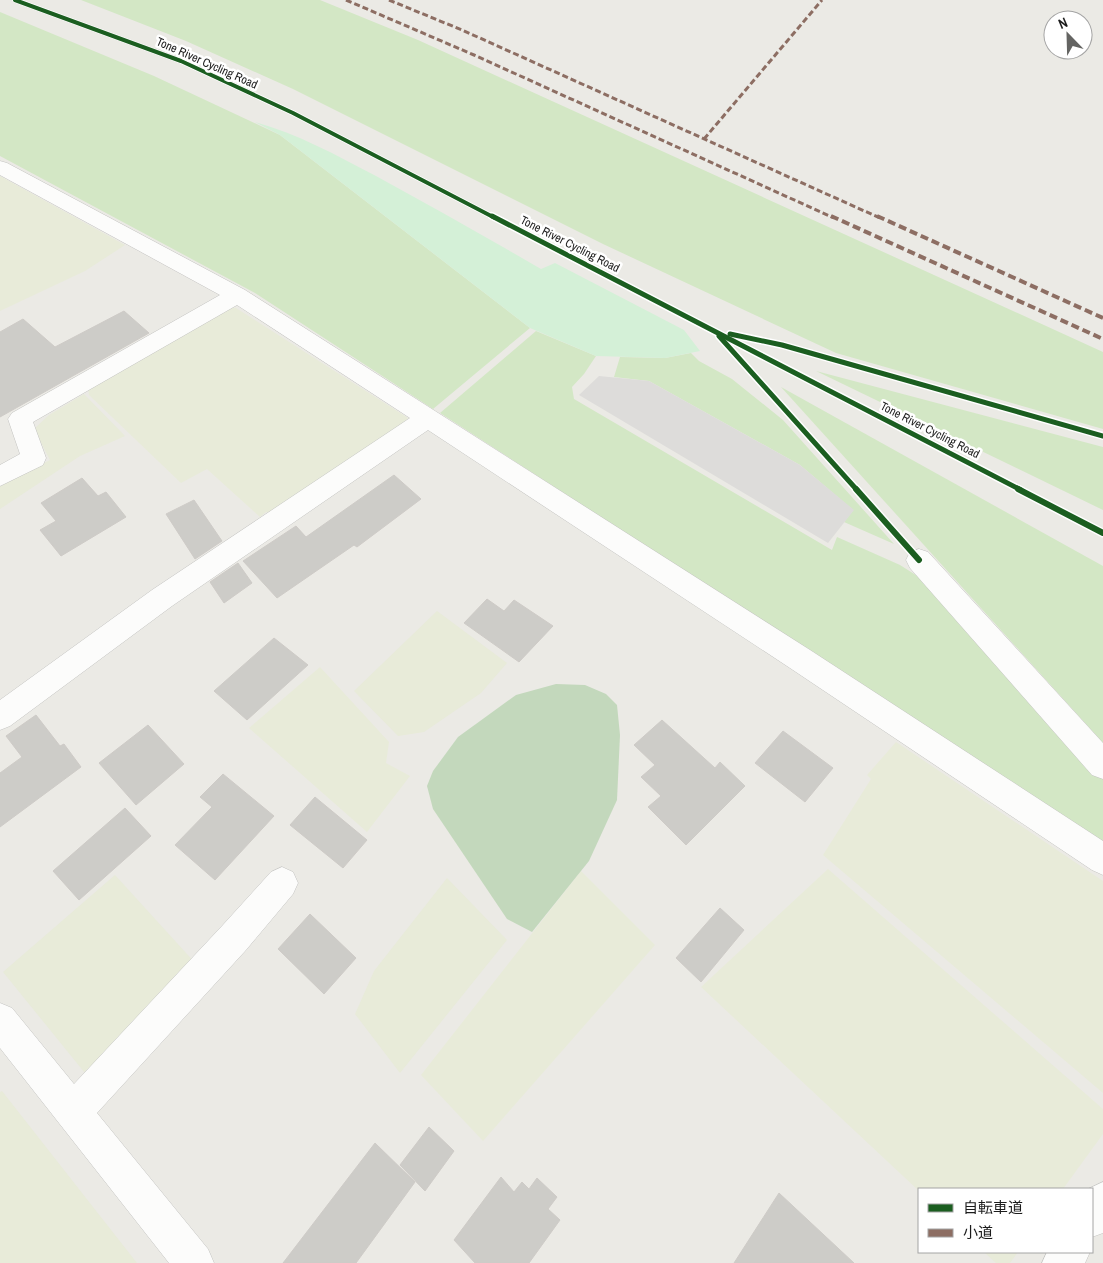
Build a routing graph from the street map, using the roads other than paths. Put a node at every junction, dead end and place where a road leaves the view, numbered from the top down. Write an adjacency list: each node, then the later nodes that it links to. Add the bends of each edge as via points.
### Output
1 (0, 167): 2 (street)
2 (237, 295): 3 (street); 4 (street, via 20,419 34,458)
3 (428, 418): 6 (street, via 162,598); 8 (street)
4 (0, 476)
5 (919, 560): 7 (street)
6 (0, 717)
7 (1103, 765)
8 (1103, 859)
9 (282, 883): 11 (street)
10 (0, 1020): 11 (street)
11 (73, 1112): 14 (street)
12 (1103, 1202): 13 (street)
13 (1093, 1217)
14 (194, 1263)

